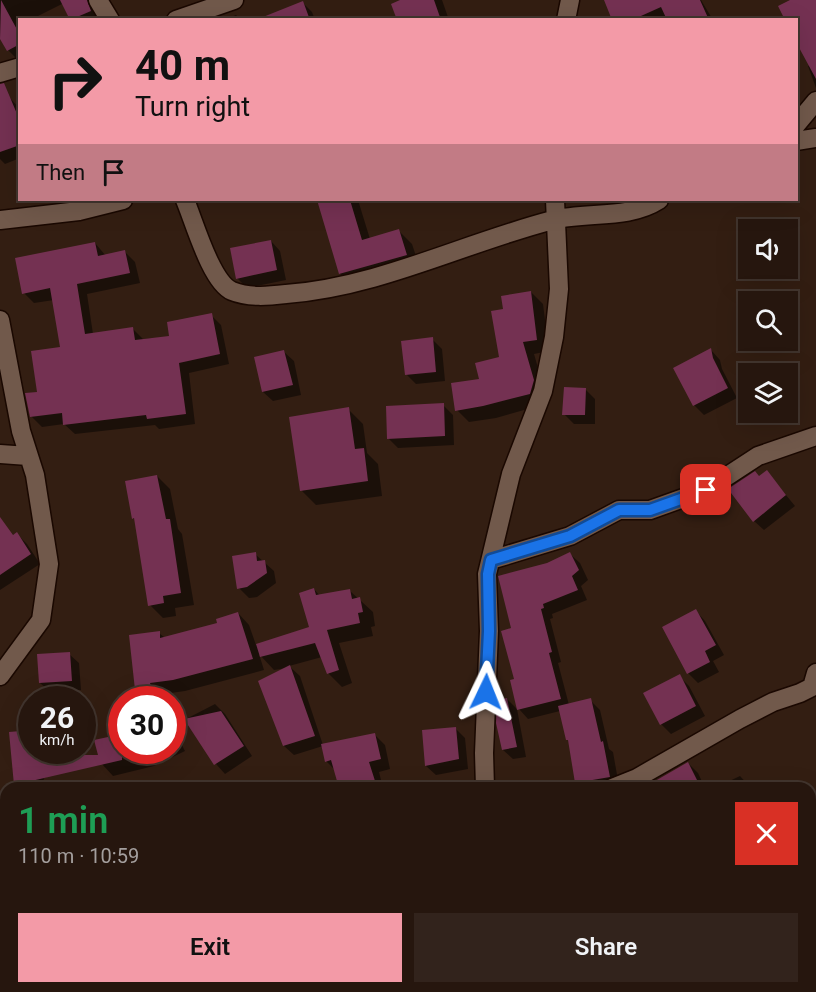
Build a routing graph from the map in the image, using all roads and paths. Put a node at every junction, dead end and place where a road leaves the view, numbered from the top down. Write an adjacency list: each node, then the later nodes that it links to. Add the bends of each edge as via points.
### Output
1 (98, 0): 4 (street)
2 (234, 0): 5 (street)
3 (570, 0): 6 (street)
4 (109, 18)
5 (182, 18)
6 (566, 18)
7 (18, 68): 8 (street)
8 (0, 73)
9 (816, 101): 10 (street)
10 (798, 123)
11 (816, 138): 12 (street)
12 (798, 141)
13 (119, 201): 18 (street, via 79,211)
14 (185, 201): 17 (street, via 214,272 231,290 264,296 344,286)
15 (555, 201): 17 (street)
16 (657, 201): 17 (street, via 621,213)
17 (555, 219): 25 (street, via 559,288 554,337 543,391 510,474)
18 (0, 220)
19 (0, 320): 20 (street)
20 (3, 353): 21 (street)
21 (7, 390): 24 (street)
22 (816, 436): 25 (street, via 758,456 706,490 650,510 619,510 570,536)
23 (0, 454): 24 (street)
24 (28, 456): 26 (street, via 35,475 49,564 41,620)
25 (491, 560): 28 (street)
26 (0, 676)
27 (815, 683): 29 (street, via 748,715)
28 (485, 782)
29 (628, 782)

